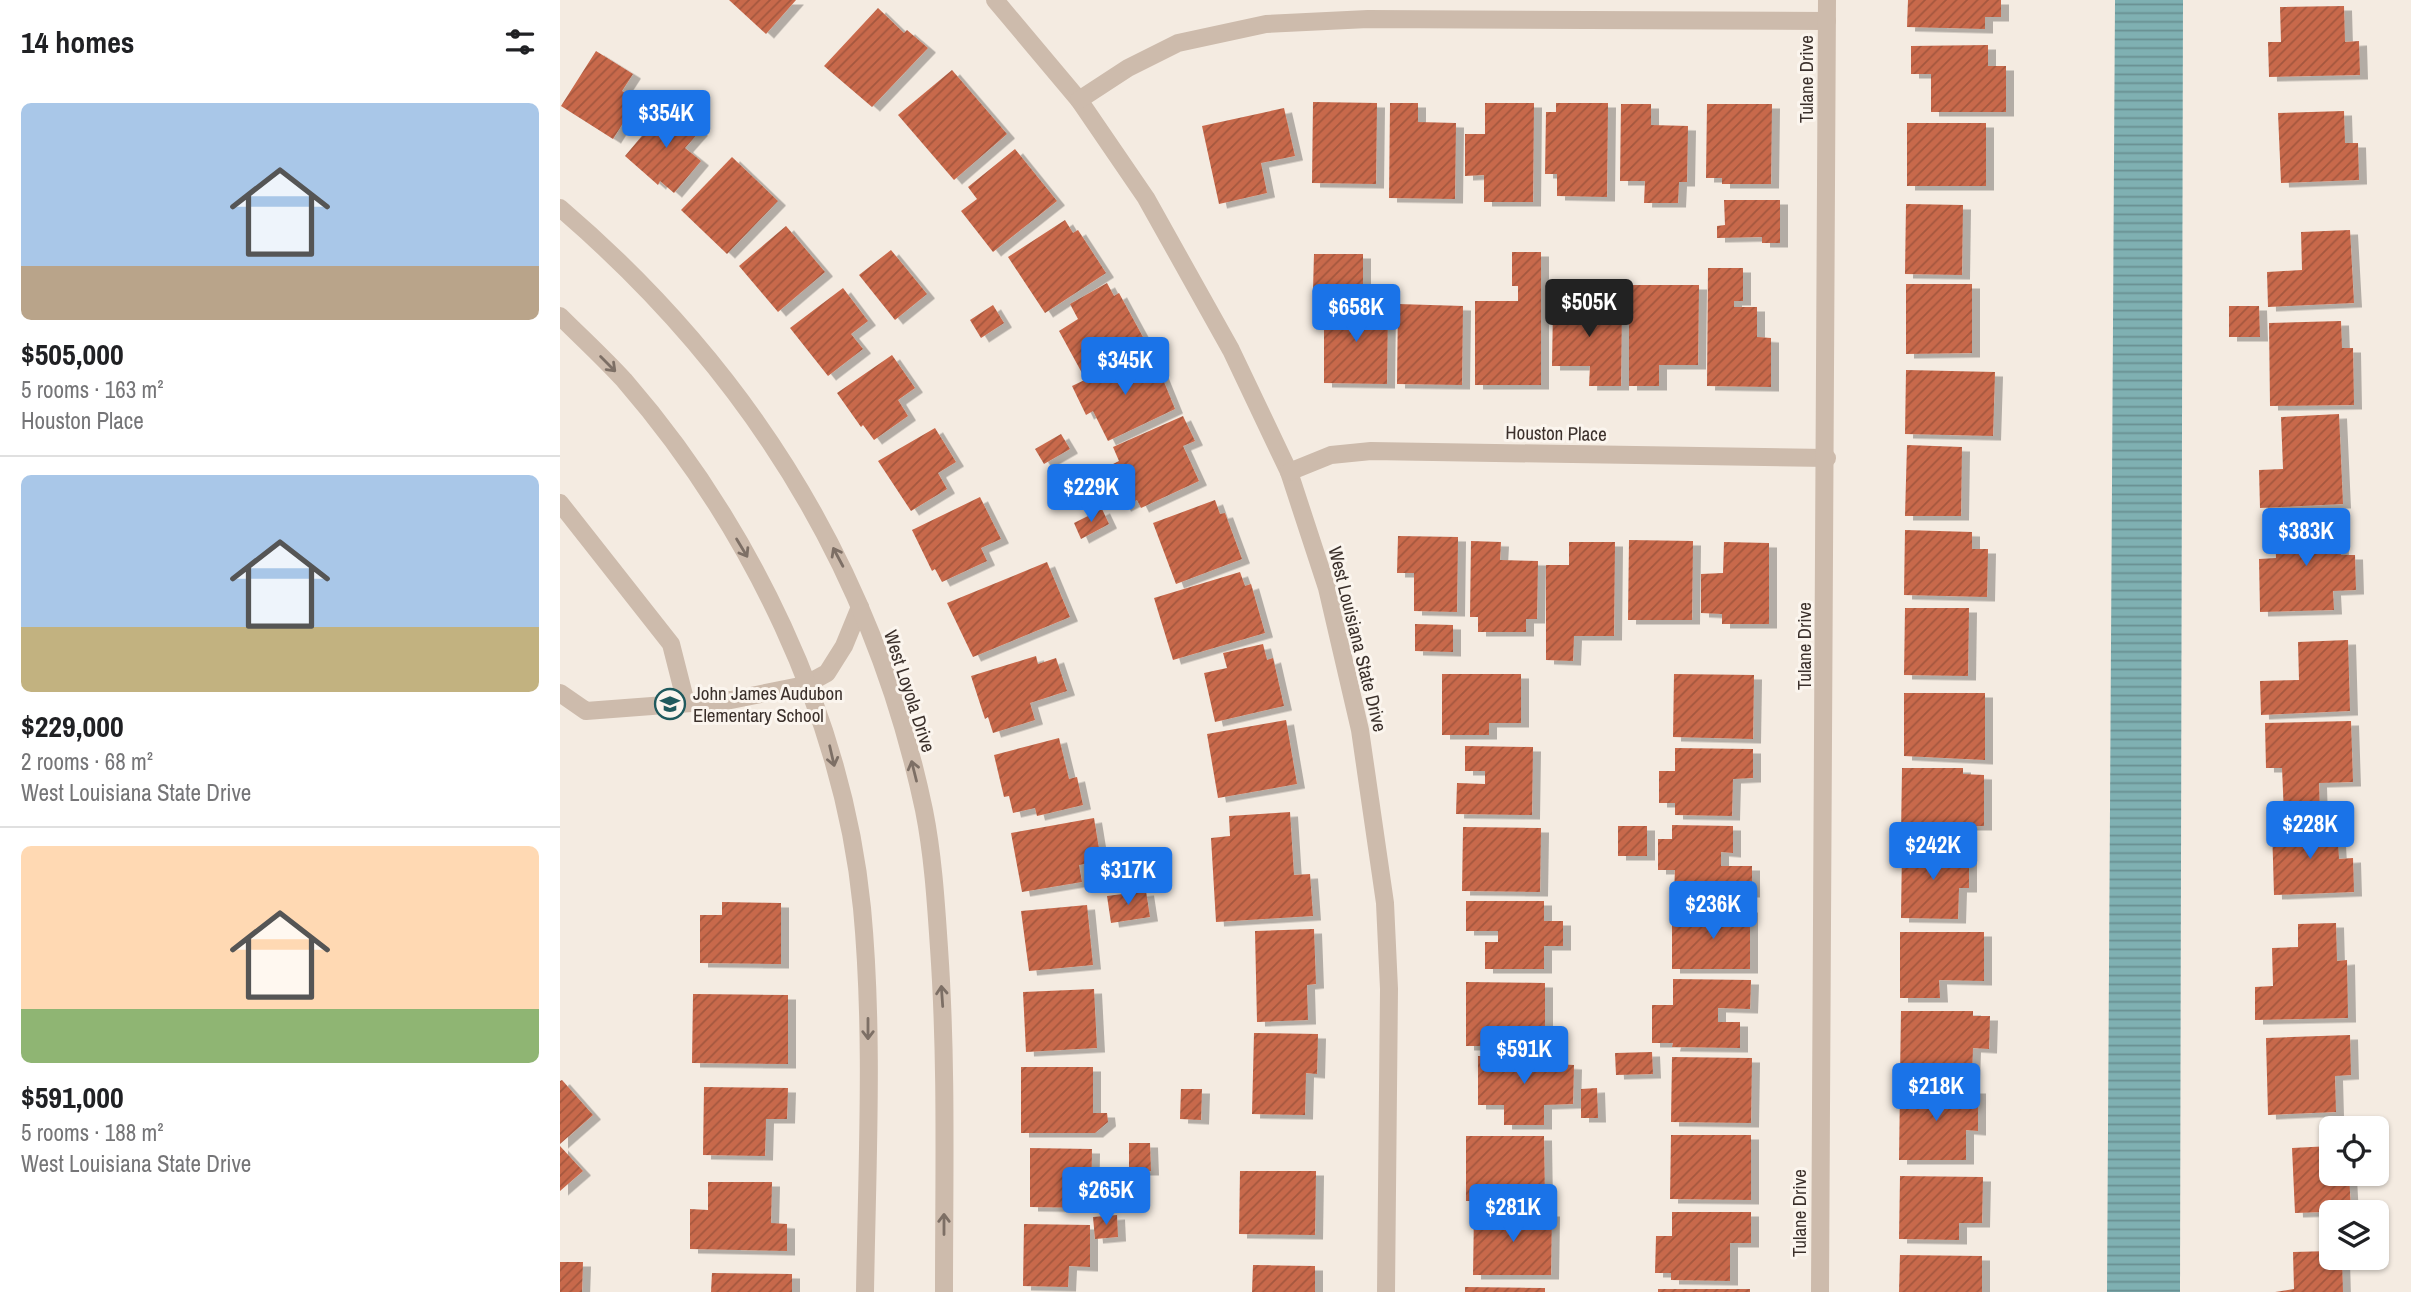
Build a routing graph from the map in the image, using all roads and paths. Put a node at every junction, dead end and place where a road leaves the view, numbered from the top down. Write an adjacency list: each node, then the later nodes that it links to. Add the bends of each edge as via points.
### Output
1 (995, 0): 4 (street, West Louisiana State Drive)
2 (1827, 0): 3 (street, Tulane Drive)
3 (1827, 21): 4 (street, via 1368,19 1266,24 1178,43); 7 (street, Tulane Drive)
4 (1079, 100): 8 (street, West Louisiana State Drive, via 1146,198 1231,350)
5 (560, 208): 10 (street, West Loyola Drive, one-way to 5, via 802,488 752,413 696,341 610,251)
6 (560, 316): 11 (street, one-way to 11, via 624,380 718,508 769,594)
7 (1827, 458): 8 (street, Houston Place, via 1371,451 1331,455); 17 (street, Tulane Drive)
8 (1289, 472): 16 (street, West Louisiana State Drive, via 1327,588 1360,730 1385,903 1389,989)
9 (560, 503): 13 (street, via 671,644)
10 (860, 607): 11 (street, via 827,673); 15 (street, West Loyola Drive, one-way to 10, via 943,1011 936,898 924,812 898,708)
11 (806, 685): 13 (street); 14 (street, one-way to 14, via 828,740 862,906 868,1019)
12 (560, 693): 13 (street, via 586,710)
13 (687, 704)
14 (865, 1292)
15 (944, 1292)
16 (1386, 1292)
17 (1820, 1292)

